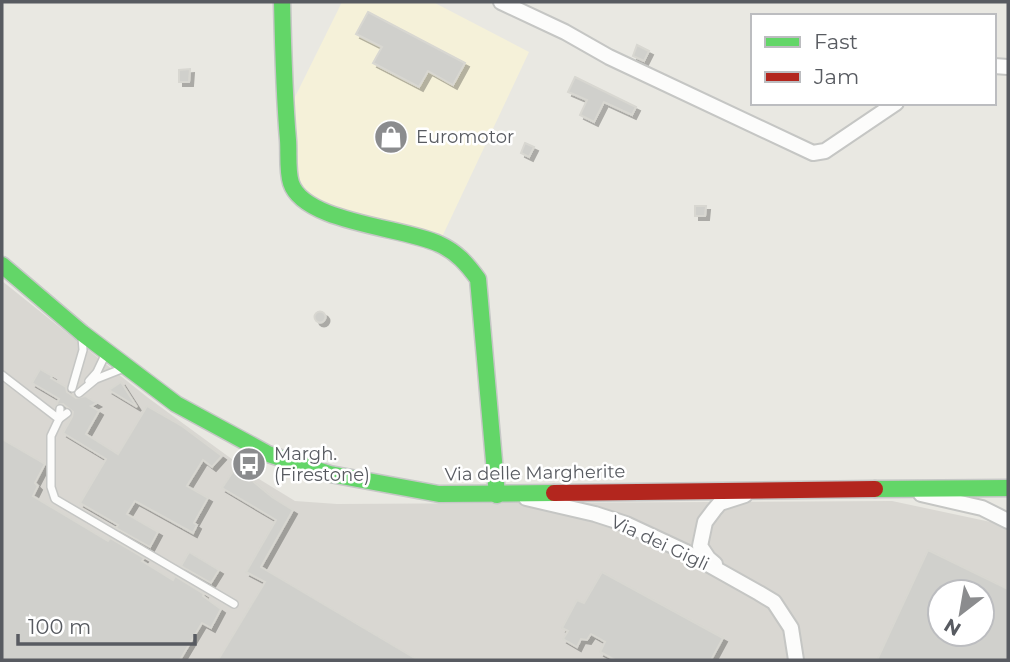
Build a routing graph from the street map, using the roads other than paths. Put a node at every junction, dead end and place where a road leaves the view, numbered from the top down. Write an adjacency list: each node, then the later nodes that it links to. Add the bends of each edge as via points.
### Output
1 (282, 2): 15 (street, via 291,184 320,210 446,246 471,265 478,279)
2 (500, 2): 3 (street, via 813,153 825,151)
3 (893, 105)
4 (2, 265): 5 (street, Via delle Margherite)
5 (82, 333): 6 (street, Via delle Margherite); 9 (lane)
6 (106, 351): 7 (street, Via delle Margherite); 9 (lane, via 97,372)
7 (127, 367): 9 (lane); 15 (street, Via delle Margherite, via 176,404 268,454 330,474 439,494)
8 (2, 375): 11 (lane)
9 (76, 390)
10 (63, 411): 11 (lane)
11 (59, 419): 18 (lane, via 51,436 55,499)
12 (1008, 488): 13 (street, Via delle Margherite)
13 (888, 490): 14 (street, Via delle Margherite); 16 (street, via 982,509)
14 (755, 491): 15 (street, Via delle Margherite); 17 (street, Via dei Gigli, via 720,503 701,533 700,546)
15 (503, 495): 17 (street, Via dei Gigli, via 626,524)
16 (1008, 521)
17 (727, 574): 19 (street, Via dei Gigli, via 774,602 791,628)
18 (234, 604)
19 (796, 660)

